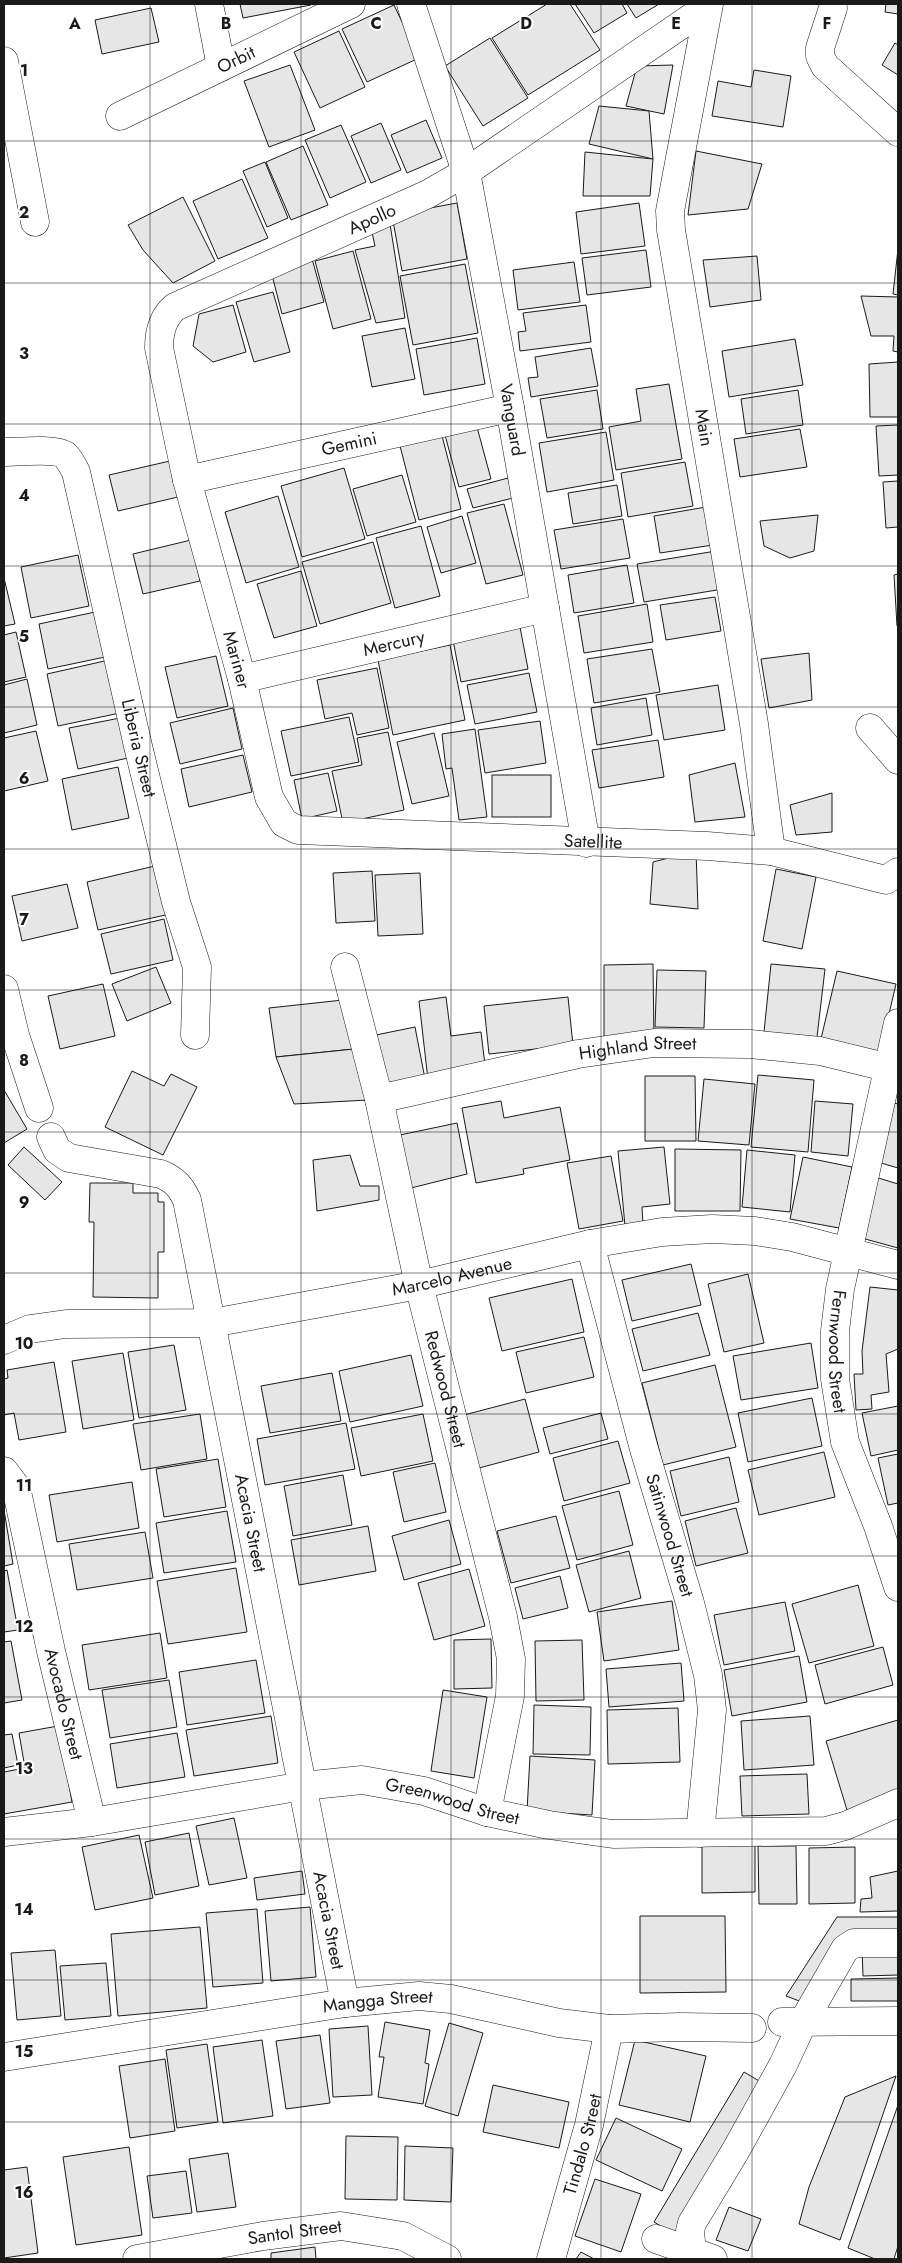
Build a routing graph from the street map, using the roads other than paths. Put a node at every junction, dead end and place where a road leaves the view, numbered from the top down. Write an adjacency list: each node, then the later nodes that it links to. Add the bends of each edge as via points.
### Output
1 (210, 4): 7 (street)
2 (351, 4): 7 (street, Orbit)
3 (411, 4): 10 (street, Vanguard)
4 (708, 6): 10 (street, Apollo); 21 (street, Main, via 670,211 671,230 754,724)
5 (833, 8): 9 (street, via 820,48 825,66)
6 (4, 61): 11 (street)
7 (221, 67): 8 (street, Orbit)
8 (120, 116)
9 (898, 132)
10 (466, 172): 12 (street, Vanguard); 14 (street, Apollo, via 428,194 175,307 167,314 159,348)
11 (35, 222)
12 (510, 408): 14 (street, Gemini); 15 (street, Vanguard)
13 (4, 452): 26 (street, Liberia Street, via 63,454 76,472 176,902 197,966)
14 (187, 480): 16 (street, Mariner)
15 (545, 608): 16 (street, Mercury); 20 (street, Vanguard)
16 (242, 679): 19 (street, Mariner, via 269,797 284,823)
17 (870, 728): 18 (street)
18 (898, 760)
19 (298, 830): 20 (street, Satellite)
20 (586, 842): 21 (street, Satellite, via 707,846)
21 (771, 852): 22 (street, Satellite)
22 (892, 876)
23 (345, 966): 29 (street, Redwood Street)
24 (4, 989): 27 (street)
25 (898, 1023): 28 (street, Fernwood Street)
26 (195, 1035)
27 (9, 1038): 30 (street)
28 (894, 1069): 29 (street, Highland Street, via 820,1051 750,1044 654,1043 578,1054); 33 (street, Fernwood Street)
29 (379, 1099): 35 (street, Redwood Street)
30 (39, 1108)
31 (52, 1137): 36 (street, Acacia Street, via 57,1150 69,1158 161,1174 182,1189)
32 (590, 1244): 33 (street, Marcelo Avenue, via 662,1232 712,1229 792,1237); 35 (street, Marcelo Avenue); 46 (street, Satinwood Street, via 708,1675 712,1710)
33 (848, 1252): 34 (street, Marcelo Avenue); 39 (street, Fernwood Street, via 836,1331 836,1379 845,1442)
34 (898, 1265)
35 (419, 1285): 36 (street, Marcelo Avenue); 43 (street, Redwood Street, via 511,1658 510,1696)
36 (212, 1323): 37 (street, Marcelo Avenue, via 66,1324 30,1329); 41 (street, Acacia Street)
37 (4, 1340)
38 (4, 1471): 44 (street, Avocado Street, via 16,1487)
39 (888, 1524): 40 (street, Fernwood Street)
40 (898, 1587)
41 (303, 1786): 43 (street, Greenwood Street, via 362,1780 424,1791); 44 (street, Greenwood Street); 48 (street, Acacia Street)
42 (898, 1803): 46 (street, Greenwood Street, via 826,1831)
43 (487, 1812): 46 (street, Greenwood Street, via 613,1834)
44 (92, 1822): 45 (street, Greenwood Street)
45 (4, 1832)
46 (700, 1832)
47 (898, 1943): 50 (street, via 854,1943 845,1949)
48 (345, 2002): 52 (street, Mangga Street, via 419,1996 451,1999 559,2023); 53 (street, Mangga Street)
49 (898, 2021): 50 (street)
50 (792, 2022): 55 (street, via 783,2065 692,2223 690,2231)
51 (752, 2028): 52 (street, Mangga Street)
52 (609, 2029): 58 (street, Tindalo Street, via 590,2125)
53 (4, 2057)
54 (656, 2239): 55 (street)
55 (703, 2256)
56 (137, 2259): 57 (street, Santol Street, via 263,2236 342,2226 403,2236)
57 (447, 2259)
58 (551, 2259)

